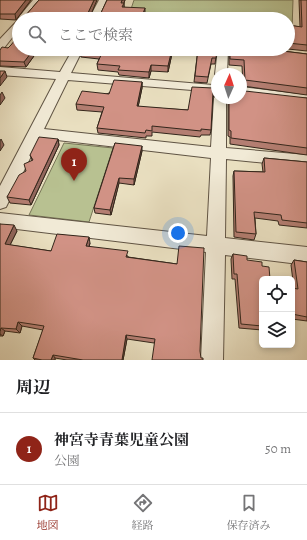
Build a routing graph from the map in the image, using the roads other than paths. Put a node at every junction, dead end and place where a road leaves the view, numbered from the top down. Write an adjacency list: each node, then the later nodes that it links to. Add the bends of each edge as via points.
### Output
1 (38, 0): 4 (street)
2 (100, 0): 3 (street)
3 (103, 0): 5 (street)
4 (28, 12)
5 (97, 12)
6 (12, 31): 7 (street)
7 (0, 46)
8 (74, 56): 12 (street)
9 (222, 56): 10 (street)
10 (221, 68)
11 (0, 71): 12 (street)
12 (64, 77): 13 (street); 17 (street)
13 (211, 89)
14 (247, 92): 15 (street)
15 (307, 99)
16 (220, 104): 18 (street)
17 (35, 133): 18 (street); 20 (street)
18 (218, 153): 19 (street); 22 (street)
19 (307, 161)
20 (0, 202)
21 (0, 220): 22 (street)
22 (215, 244): 23 (street); 24 (street)
23 (307, 256)
24 (212, 360)

